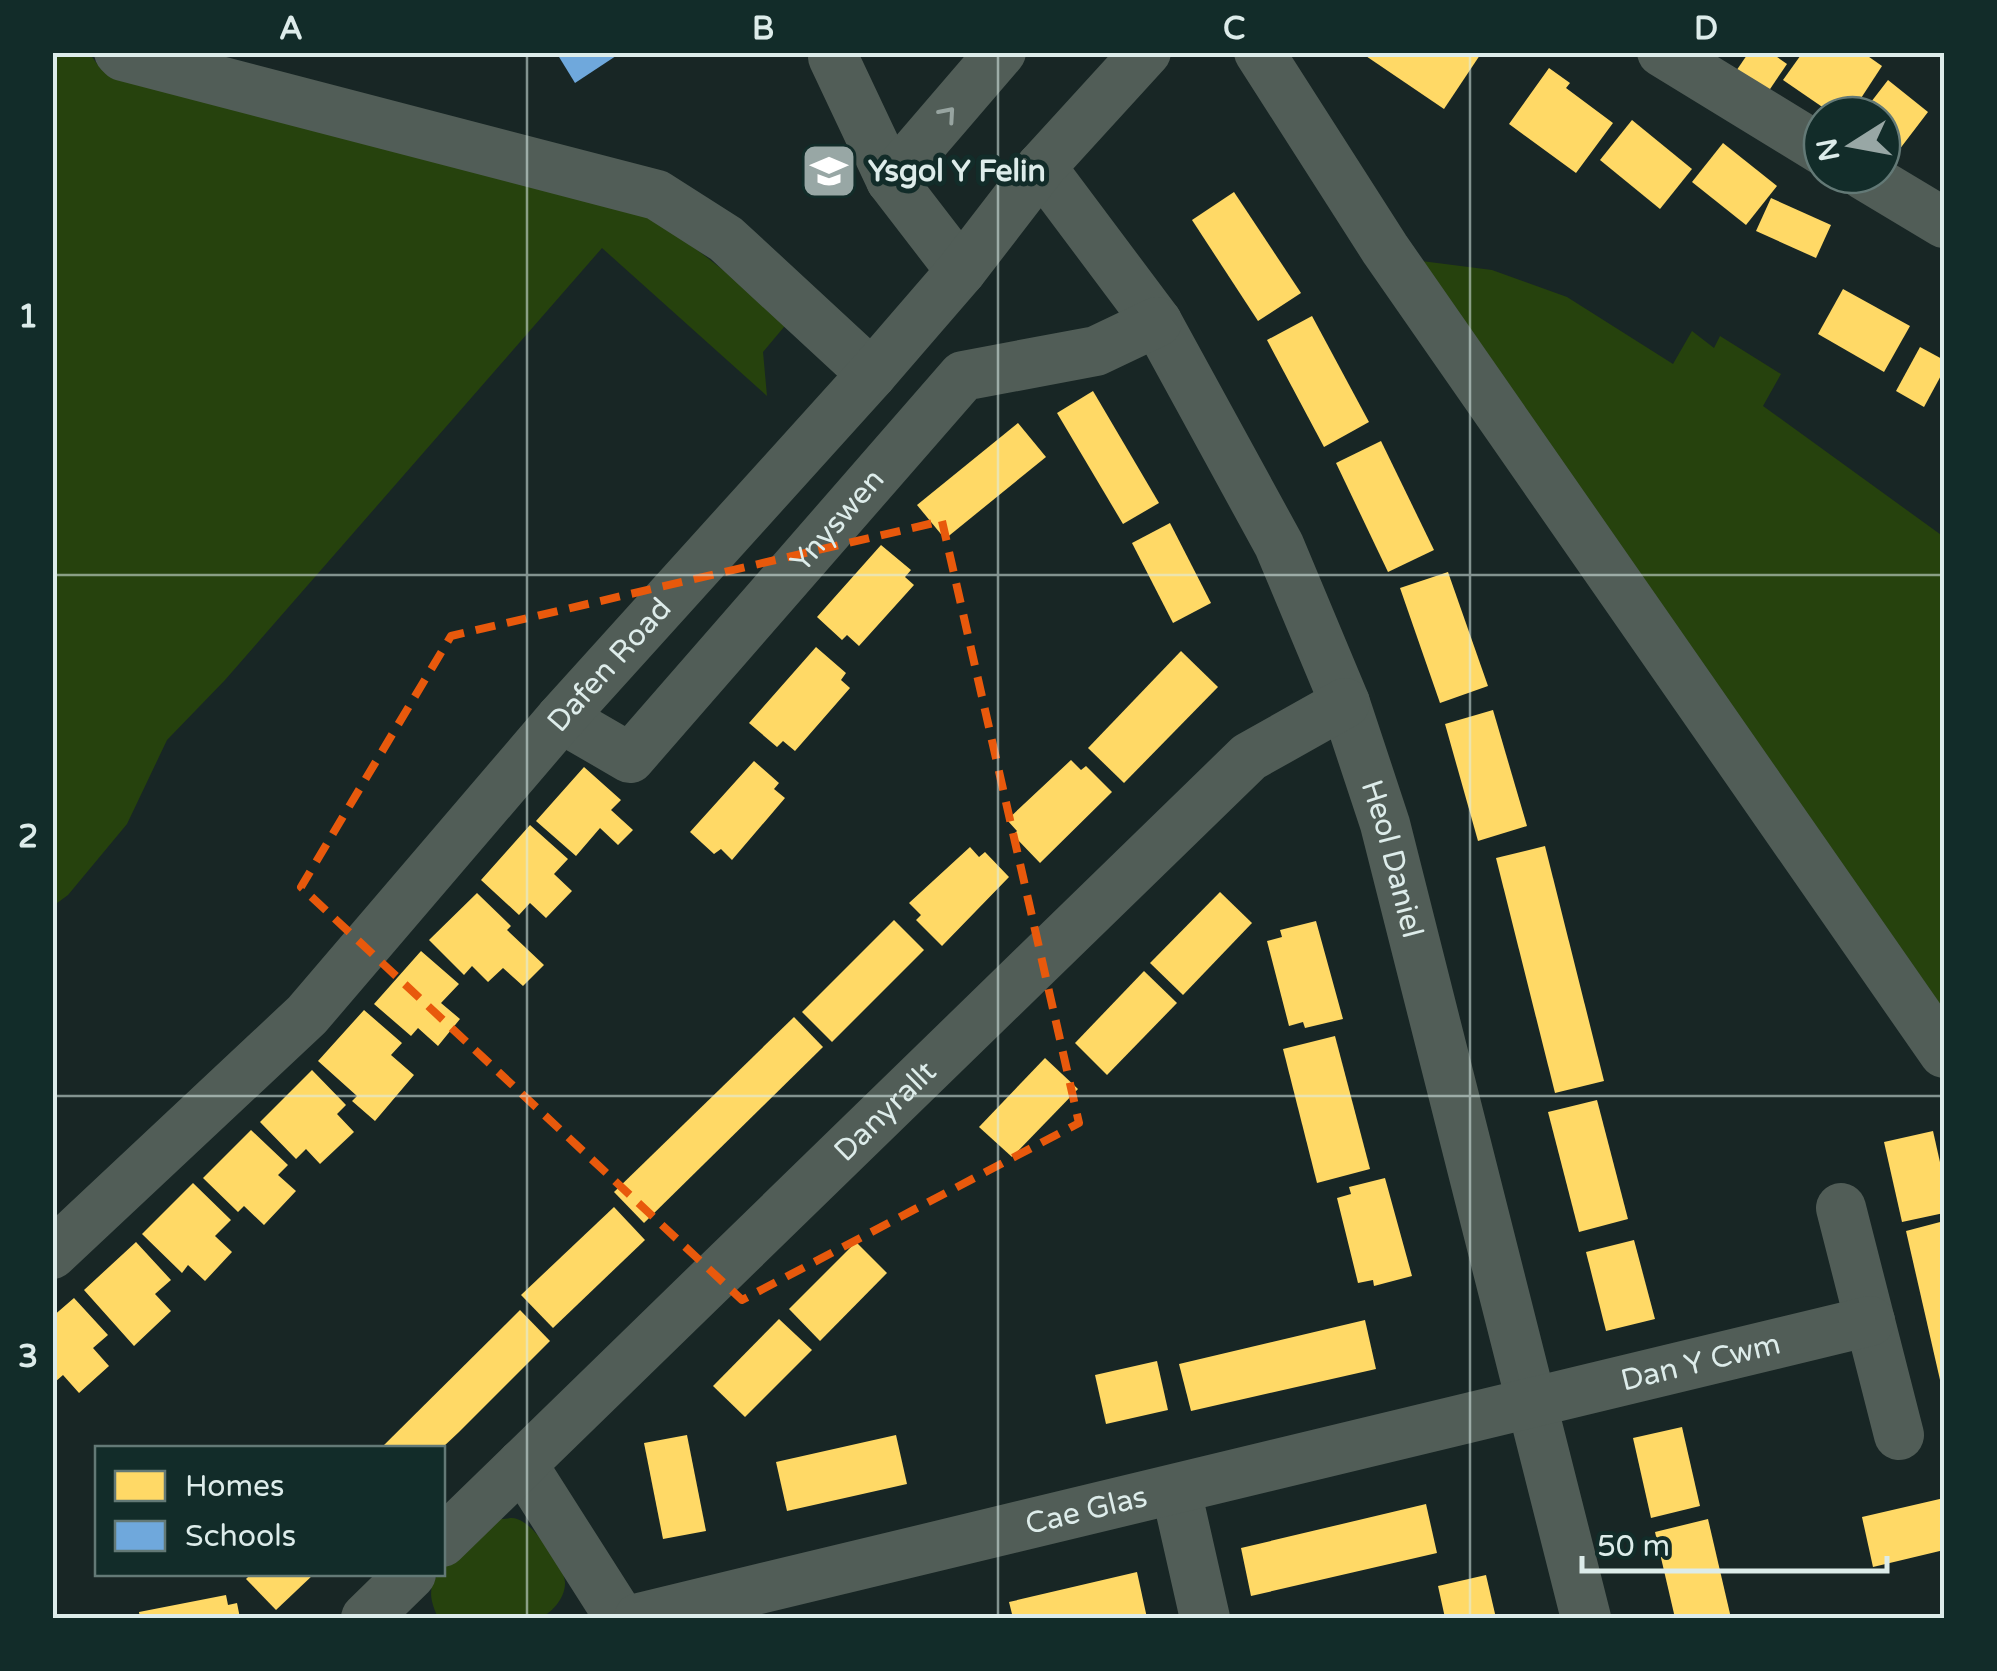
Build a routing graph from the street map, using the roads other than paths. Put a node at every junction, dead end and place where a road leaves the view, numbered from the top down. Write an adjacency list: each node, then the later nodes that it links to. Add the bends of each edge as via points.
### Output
1 (119, 52): 14 (street, via 657,195 726,239)
2 (1000, 52): 9 (street, one-way to 2)
3 (1146, 52): 8 (street, Dafen Road)
4 (1259, 52): 17 (street, via 1386,249)
5 (1662, 52): 7 (street)
6 (833, 57): 9 (street)
7 (1802, 138)
8 (1041, 167): 12 (street, Dafen Road); 13 (street, Heol Daniel)
9 (890, 180): 12 (street)
10 (1897, 195): 11 (street)
11 (1944, 223)
12 (961, 271): 14 (street, Dafen Road)
13 (1157, 322): 15 (street, Heol Daniel, via 1280,545); 16 (street, Ynyswen, via 1096,351 962,376 630,758)
14 (872, 374): 16 (street, Dafen Road)
15 (1344, 703): 21 (street, Heol Daniel, via 1385,824); 23 (street, Danyrallt, via 1249,757)
16 (560, 718): 19 (street, Dafen Road, via 307,1014)
17 (1944, 1053)
18 (1841, 1208): 20 (street)
19 (52, 1254)
20 (1870, 1322): 21 (street, Dan Y Cwm); 22 (street)
21 (1534, 1405): 24 (street, Cae Glas); 31 (street, Heol Daniel)
22 (1900, 1436)
23 (522, 1464): 25 (street, Danyrallt); 28 (street)
24 (1176, 1490): 29 (street, Cae Glas); 30 (street)
25 (445, 1539)
26 (409, 1576): 27 (street)
27 (366, 1618)
28 (620, 1618)
29 (638, 1618)
30 (1204, 1618)
31 (1586, 1618)

